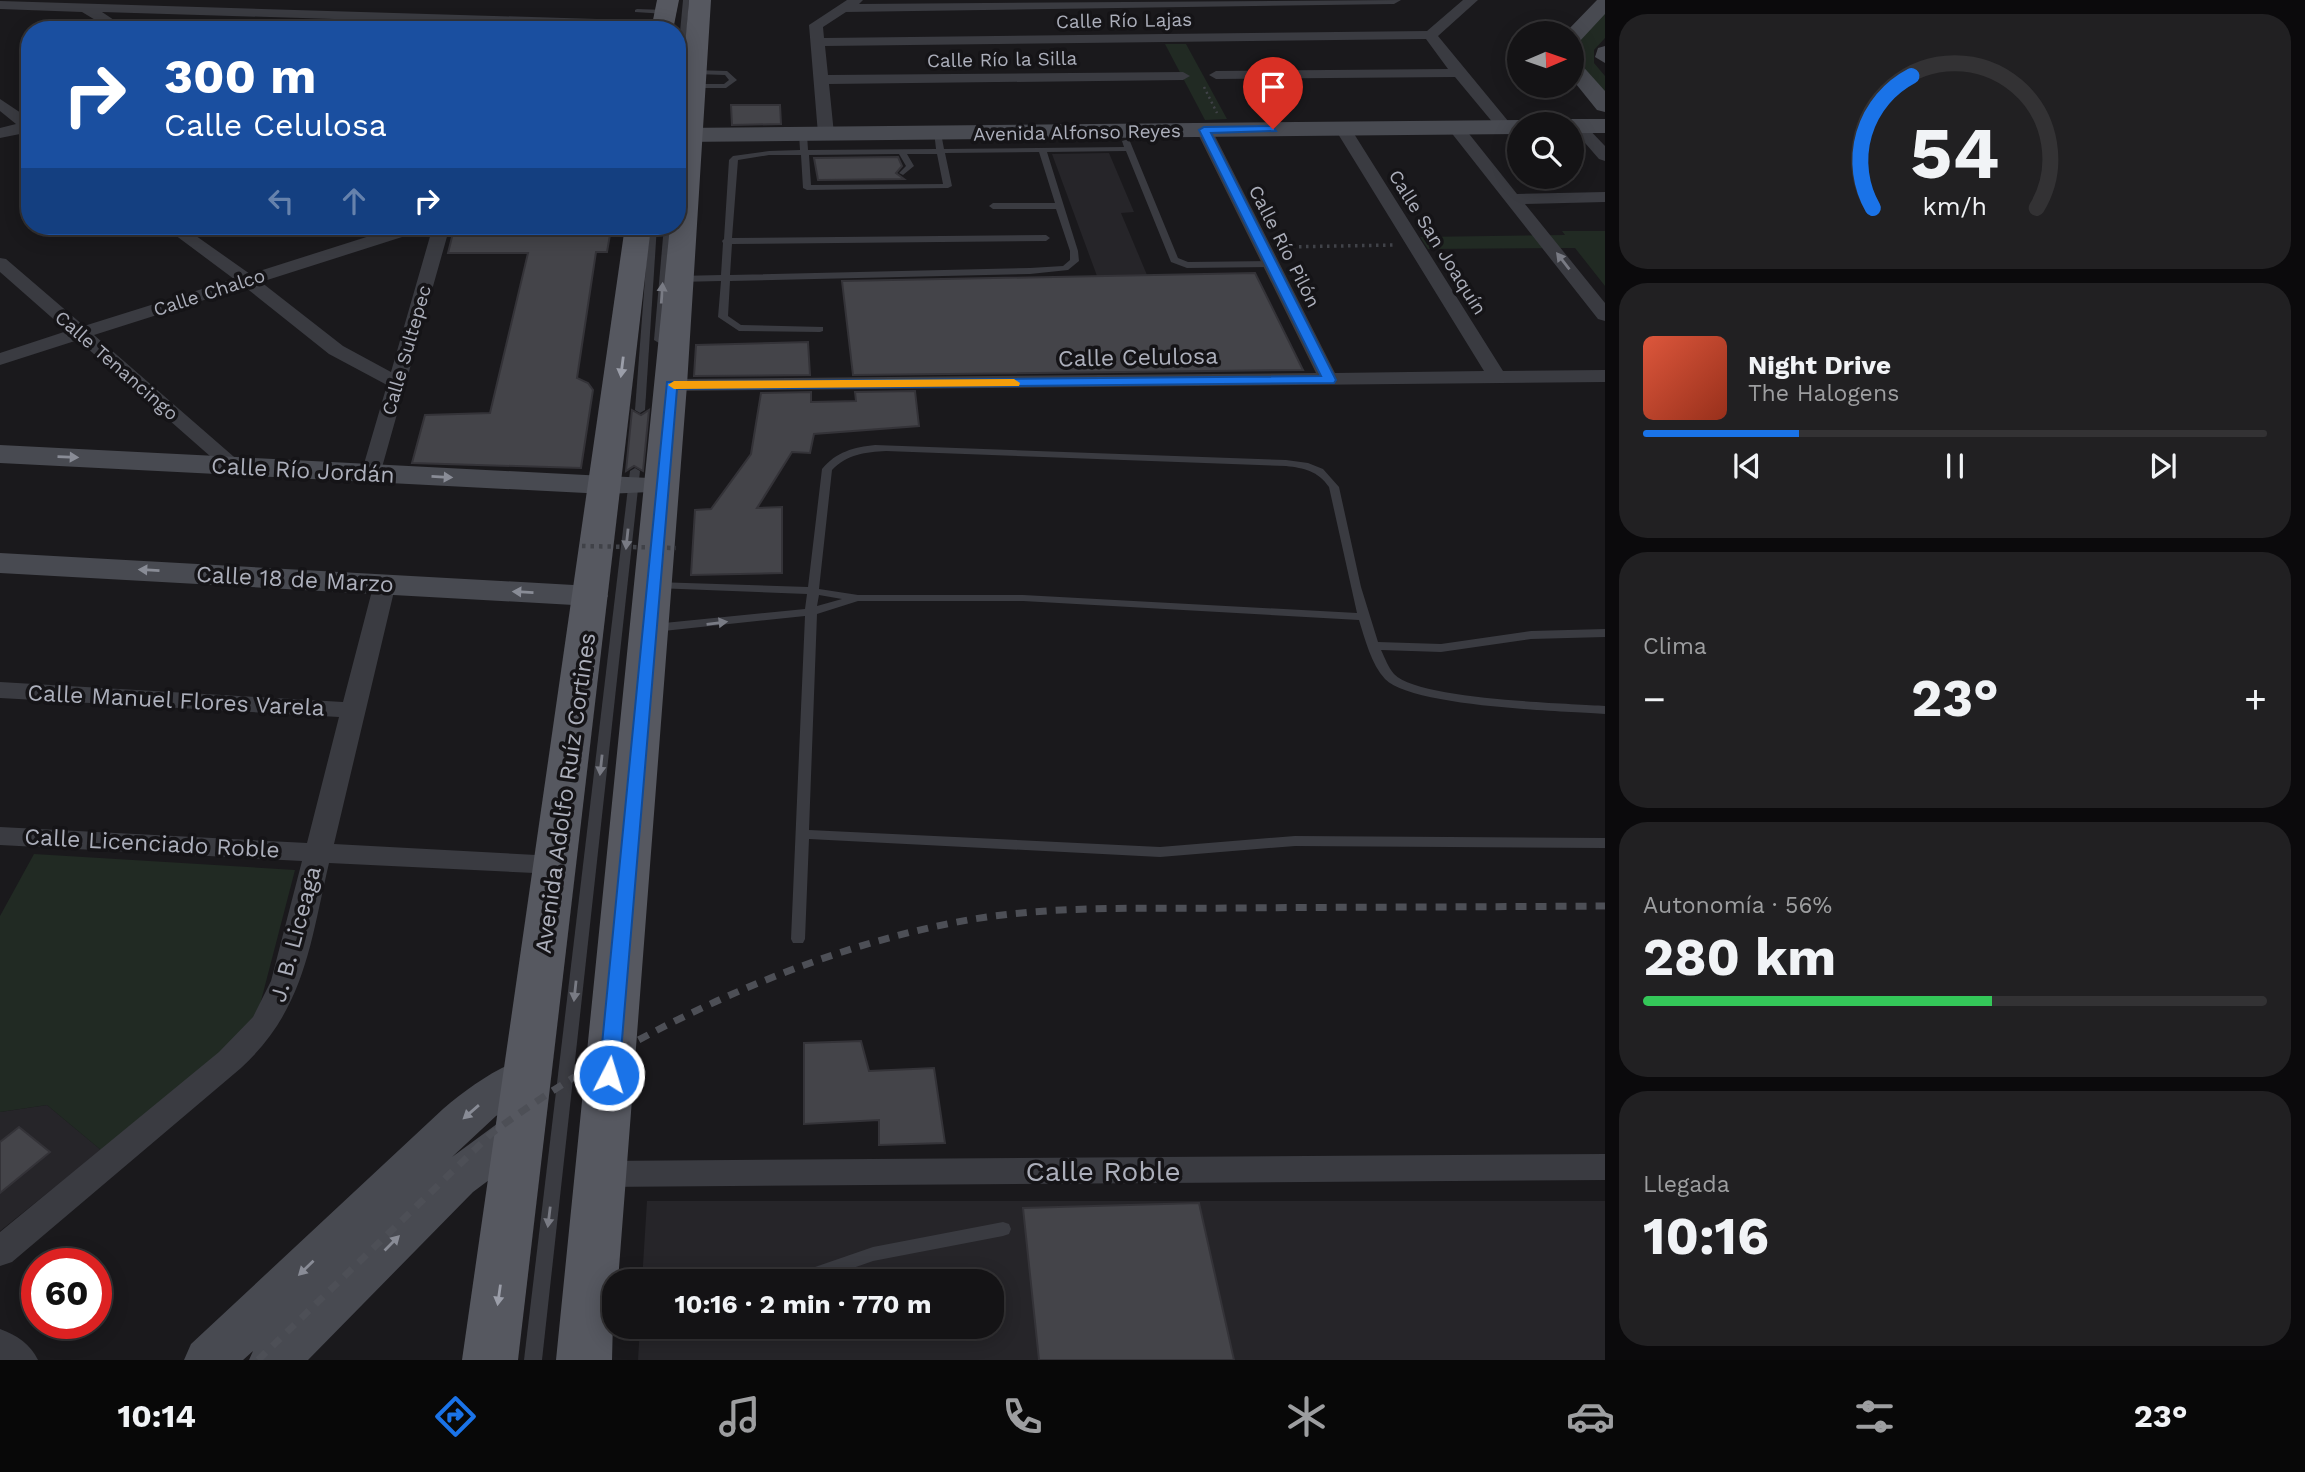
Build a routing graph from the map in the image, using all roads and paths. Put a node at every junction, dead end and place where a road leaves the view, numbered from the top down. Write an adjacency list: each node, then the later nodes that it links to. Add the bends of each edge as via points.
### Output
1 (284, 0): 14 (street)
2 (640, 0): 16 (lane)
3 (686, 0): 21 (lane)
4 (700, 0): 35 (main road, Avenida Adolfo Ruíz Cortines, via 694,79)
5 (856, 0): 12 (street)
6 (1394, 0): 8 (street)
7 (1471, 0): 24 (street)
8 (1221, 1): 22 (street)
9 (1605, 3): 23 (street)
10 (0, 5): 11 (street)
11 (85, 8): 13 (street); 17 (street)
12 (843, 8): 22 (street); 25 (street, via 816,25)
13 (256, 12): 14 (street); 18 (street)
14 (272, 13): 19 (street)
15 (668, 16): 16 (street)
16 (635, 18): 20 (street)
17 (107, 21)
18 (250, 21)
19 (348, 21)
20 (577, 21)
21 (685, 21)
22 (1149, 22): 24 (street, Calle Río Lajas); 25 (street, Calle Río Lajas)
23 (1584, 25)
24 (1431, 35): 28 (street)
25 (817, 42): 31 (street)
26 (1605, 52): 27 (street)
27 (1605, 57)
28 (1459, 73): 29 (street); 37 (street)
29 (1216, 75)
30 (1183, 76): 31 (street, Calle Río la Silla)
31 (821, 79): 47 (street)
32 (1584, 80): 34 (street)
33 (0, 104): 36 (street)
34 (1605, 105)
35 (686, 109)
36 (21, 120)
37 (1507, 122)
38 (1584, 126): 39 (street)
39 (1605, 126)
40 (1507, 127): 42 (street, Avenida Alfonso Reyes)
41 (21, 128): 46 (street)
42 (1456, 128): 44 (street, Avenida Alfonso Reyes); 59 (street)
43 (686, 129): 51 (street, Avenida Alfonso Reyes)
44 (1343, 129): 45 (street, Avenida Alfonso Reyes); 71 (street, Calle San Joaquín)
45 (1204, 130): 49 (street, Avenida Alfonso Reyes); 72 (street, Calle Río Pilón)
46 (0, 133)
47 (826, 134): 50 (street, Avenida Alfonso Reyes); 51 (street, Avenida Alfonso Reyes)
48 (1584, 135): 54 (street)
49 (1125, 140): 50 (street, Avenida Alfonso Reyes); 52 (lane); 72 (lane, via 1174,260 1187,265)
50 (939, 142): 52 (lane); 53 (lane); 56 (lane, via 948,186 807,188)
51 (804, 143): 53 (lane); 56 (lane); 70 (lane, via 733,160)
52 (1042, 149): 61 (lane)
53 (901, 151): 55 (lane, via 910,166)
54 (1605, 156)
55 (903, 173)
56 (806, 175): 57 (lane)
57 (818, 176)
58 (1605, 197): 59 (street)
59 (1516, 199): 77 (street, one-way to 59)
60 (993, 206): 61 (lane)
61 (1058, 206): 74 (lane, via 1075,257 1065,268)
62 (184, 235): 76 (street)
63 (390, 235): 76 (street, Calle Chalco)
64 (439, 235): 85 (street, Calle Sultepec)
65 (638, 235): 91 (main road, Avenida Adolfo Ruíz Cortines, one-way to 91)
66 (652, 235): 87 (lane)
67 (667, 235): 80 (lane, one-way to 67)
68 (679, 235): 75 (main road, Avenida Adolfo Ruíz Cortines)
69 (1046, 238): 70 (lane)
70 (726, 241): 74 (lane)
71 (1417, 244): 72 (path); 83 (street, Calle San Joaquín)
72 (1267, 256): 84 (street, Calle Río Pilón)
73 (0, 263): 79 (street, Calle Tenancingo)
74 (725, 278): 75 (lane); 78 (lane, via 723,317 732,326)
75 (678, 279): 86 (main road, Avenida Adolfo Ruíz Cortines)
76 (247, 280): 79 (street, Calle Chalco); 85 (street, via 336,350)
77 (1605, 314)
78 (820, 328)
79 (81, 334): 81 (street, Calle Chalco); 89 (street, Calle Tenancingo)
80 (658, 356)
81 (0, 359)
82 (1605, 376): 83 (street, Calle Celulosa)
83 (1497, 377): 84 (street, Calle Celulosa)
84 (1329, 380): 86 (street, Calle Celulosa)
85 (396, 382): 90 (street, Calle Sultepec)
86 (671, 385): 91 (main road, Avenida Adolfo Ruíz Cortines)
87 (640, 410)
88 (0, 454): 89 (street, Calle Río Jordán, one-way to 89)
89 (234, 467): 90 (street, Calle Río Jordán)
90 (372, 474): 91 (street, Calle Río Jordán, one-way to 91)
91 (638, 481): 97 (main road, Avenida Adolfo Ruíz Cortines); 99 (main road, Avenida Adolfo Ruíz Cortines); 125 (lane, one-way to 125)
92 (582, 546): 93 (path, bridge)
93 (676, 548)
94 (0, 563): 95 (street, Calle 18 de Marzo, one-way to 94)
95 (385, 583): 97 (street, Calle 18 de Marzo, one-way to 95); 105 (street, J. B. Liceaga)
96 (813, 591): 98 (lane); 99 (lane); 100 (lane); 101 (lane, via 827,470 834,461 861,450 1286,463 1315,468 1334,487)
97 (591, 596): 111 (main road, Avenida Adolfo Ruíz Cortines)
98 (858, 598): 100 (lane); 101 (lane, via 1023,598)
99 (646, 603): 100 (lane, one-way to 100); 116 (main road, Avenida Adolfo Ruíz Cortines)
100 (811, 612): 107 (lane)
101 (1364, 617): 103 (lane)
102 (1605, 633): 103 (lane, via 1531,635 1441,648)
103 (1376, 646): 106 (lane, via 1391,677 1420,692)
104 (0, 690): 105 (street, Calle Manuel Flores Varela)
105 (352, 710): 110 (street, J. B. Liceaga)
106 (1605, 710)
107 (803, 834): 109 (lane, via 1160,852 1295,841); 112 (lane)
108 (0, 836): 110 (street, Calle Licenciado Roble)
109 (1605, 843)
110 (316, 851): 111 (street, Calle Licenciado Roble); 118 (street, J. B. Liceaga, via 281,998 260,1033)
111 (555, 866): 113 (main road, Avenida Adolfo Ruíz Cortines)
112 (798, 939)
113 (528, 1074): 114 (main road, Avenida Adolfo Ruíz Cortines); 122 (street, one-way to 122, via 459,1122)
114 (522, 1131): 123 (street, one-way to 114, via 457,1179); 124 (main road, Avenida Adolfo Ruíz Cortines, one-way to 124)
115 (1605, 1167): 116 (street, Calle Roble)
116 (600, 1174): 126 (main road, Avenida Adolfo Ruíz Cortines, via 595,1316)
117 (1003, 1229): 119 (lane, via 873,1254)
118 (0, 1252)
119 (830, 1269)
120 (0, 1345): 121 (street)
121 (20, 1360)
122 (209, 1360)
123 (274, 1360)
124 (490, 1360)
125 (533, 1360)
126 (584, 1360)

